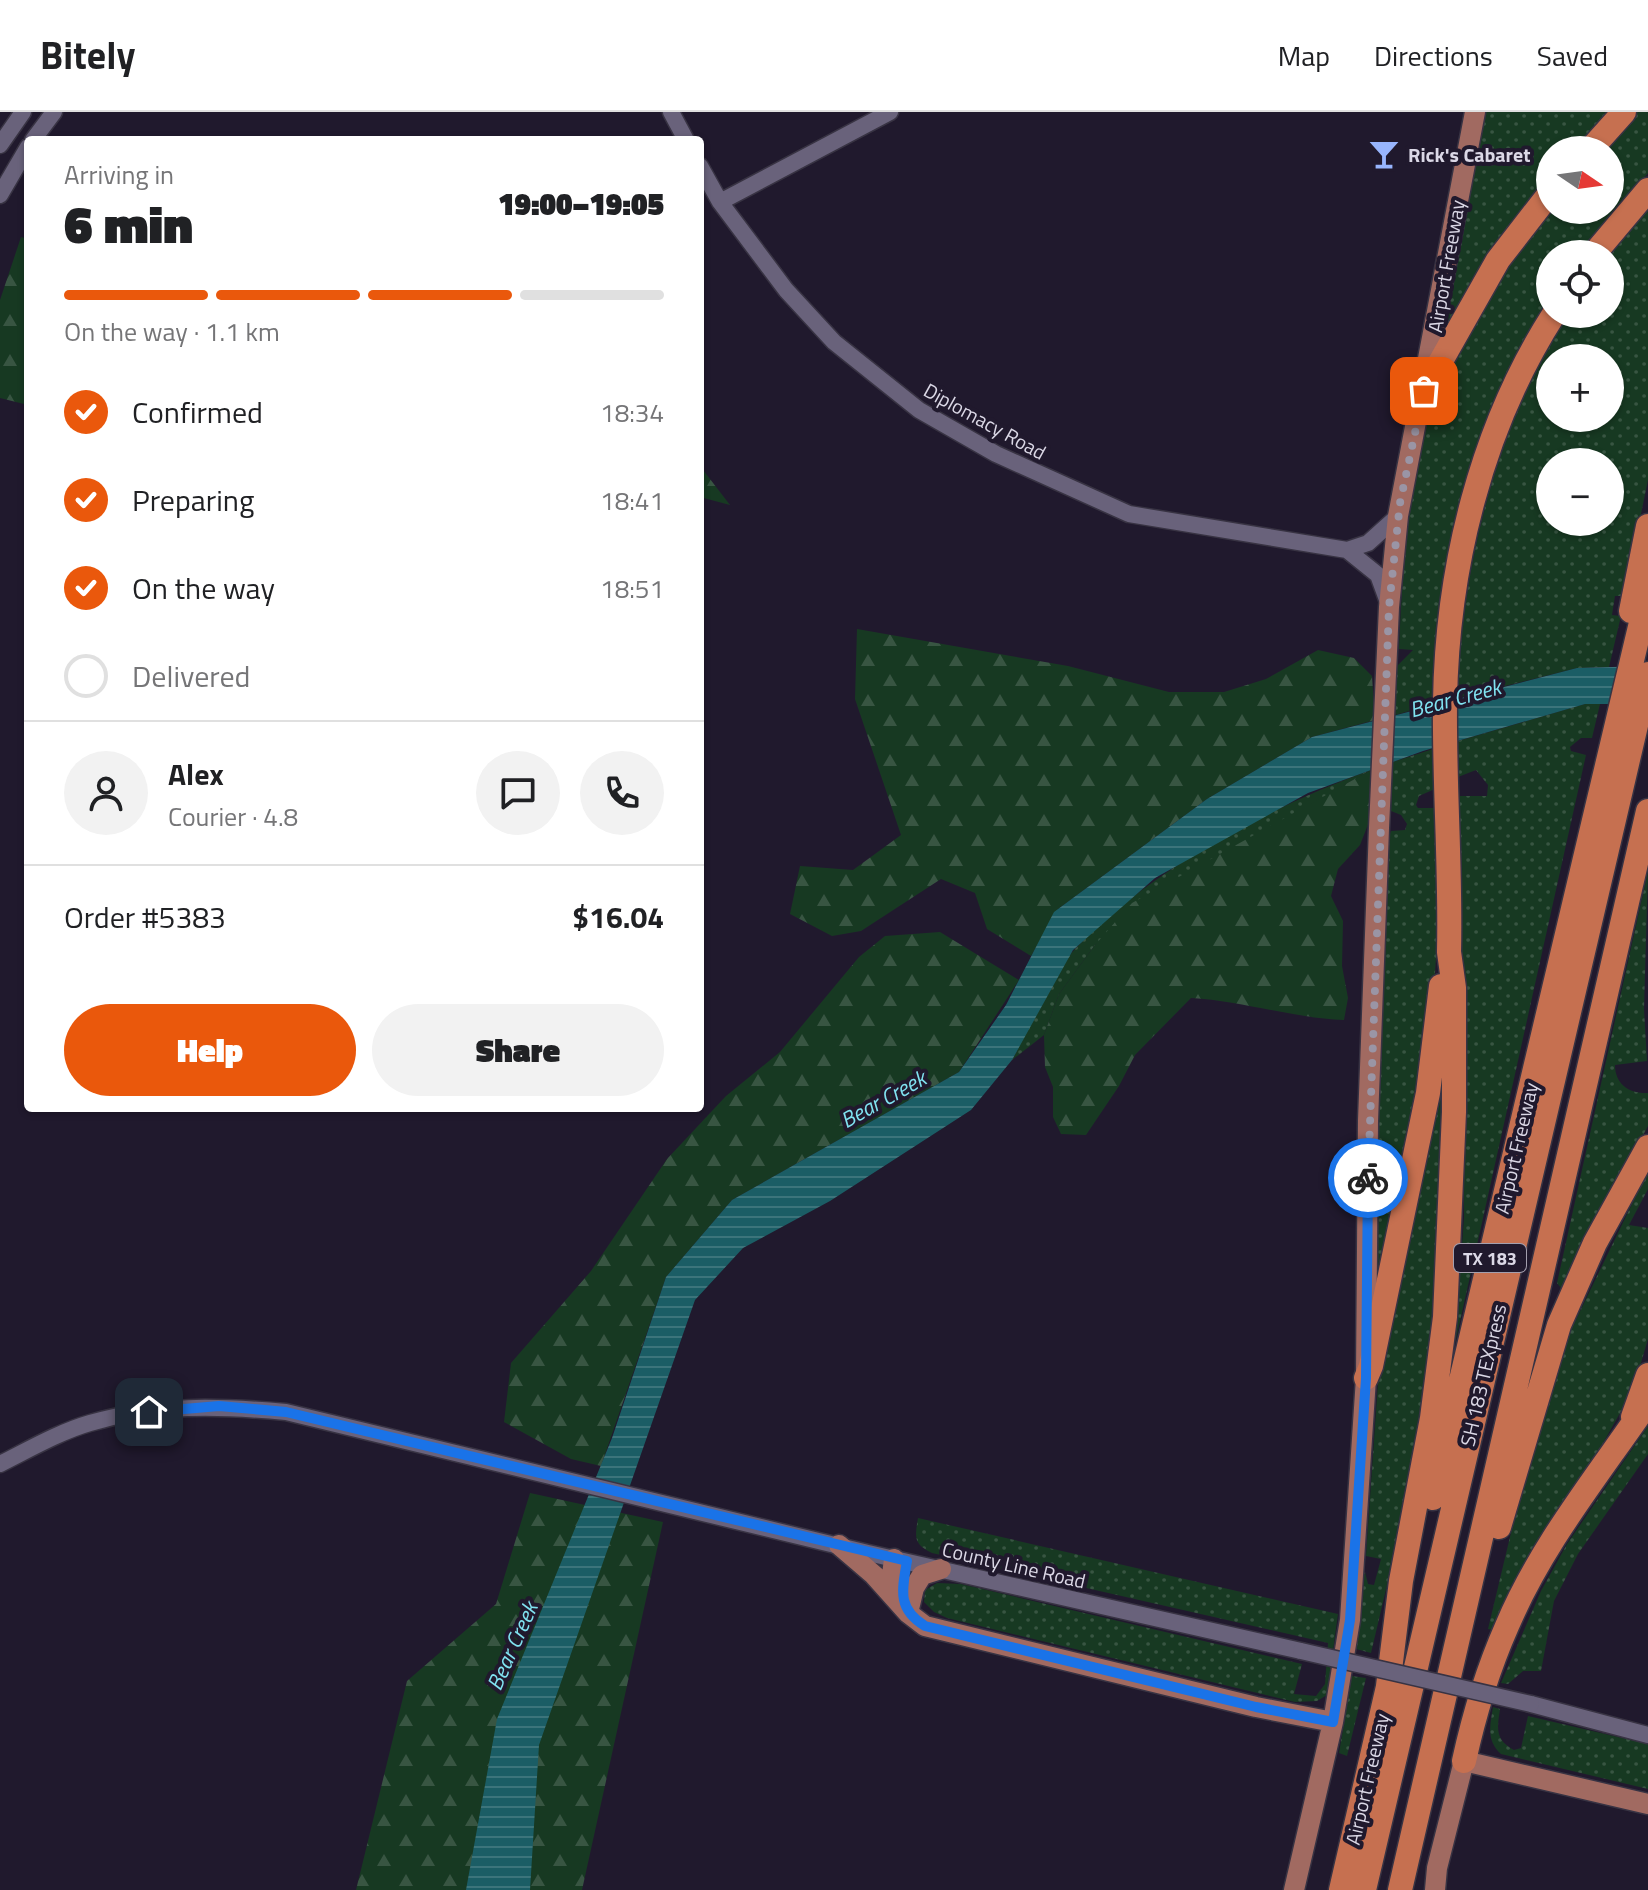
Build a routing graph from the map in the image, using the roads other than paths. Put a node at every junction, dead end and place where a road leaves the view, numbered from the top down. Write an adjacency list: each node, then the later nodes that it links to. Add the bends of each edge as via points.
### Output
1 (23, 112): 10 (street)
2 (671, 112): 8 (street)
3 (890, 112): 15 (street)
4 (1475, 112): 19 (main road, Airport Freeway)
5 (1624, 112): 9 (highway)
6 (45, 115): 7 (street)
7 (35, 136)
8 (684, 136)
9 (1603, 136)
10 (0, 145)
11 (24, 154): 14 (street)
12 (704, 173): 15 (street, Diplomacy Road)
13 (1648, 190): 17 (highway)
14 (0, 195)
15 (720, 202): 22 (street, Diplomacy Road, via 786,290 834,342 919,410 996,454 1129,514)
16 (1536, 211): 19 (highway, via 1498,260)
17 (1606, 240)
18 (1547, 328): 28 (highway, via 1498,426 1463,536 1447,655)
19 (1424, 391): 20 (main road, Airport Freeway)
20 (1398, 516): 22 (street, via 1368,543); 24 (main road, Airport Freeway)
21 (1648, 526): 23 (highway)
22 (1347, 550): 24 (street, Diplomacy Road, via 1378,575)
23 (1642, 601): 26 (highway)
24 (1389, 607): 31 (main road, Airport Freeway, via 1369,1109)
25 (1648, 674): 26 (highway, SH 183 TEXpress)
26 (1628, 742): 40 (highway, Airport Freeway / TX 183, via 1594,822); 47 (highway, SH 183 TEXpress); 48 (highway, SH 183 TEXpress)
27 (1648, 811): 39 (highway, TX 183)
28 (1449, 952): 31 (highway, via 1428,1093); 40 (highway, via 1454,1112 1445,1317)
29 (1648, 1147): 39 (highway, via 1595,1243 1559,1325)
30 (1648, 1375): 33 (highway)
31 (1366, 1378): 41 (main road, Airport Freeway, via 1350,1620)
32 (1648, 1402): 33 (highway)
33 (1622, 1441): 43 (highway, via 1551,1544 1507,1623)
34 (0, 1464): 35 (street, County Line Road, via 89,1423 149,1412 219,1406 286,1412)
35 (839, 1545): 36 (street, County Line Road); 38 (main road)
36 (901, 1560): 37 (street, County Line Road); 38 (main road, via 890,1591)
37 (941, 1569): 38 (main road, via 922,1575); 42 (street, County Line Road, bridge)
38 (908, 1613): 41 (main road, via 925,1626)
39 (1451, 1670): 49 (highway, TX 183)
40 (1387, 1694): 46 (highway, Airport Freeway / TX 183)
41 (1333, 1722): 45 (main road, Airport Freeway)
42 (1648, 1735)
43 (1464, 1761): 44 (main road); 50 (main road)
44 (1648, 1804)
45 (1294, 1890)
46 (1341, 1890)
47 (1364, 1890)
48 (1374, 1890)
49 (1400, 1890)
50 (1435, 1890)

